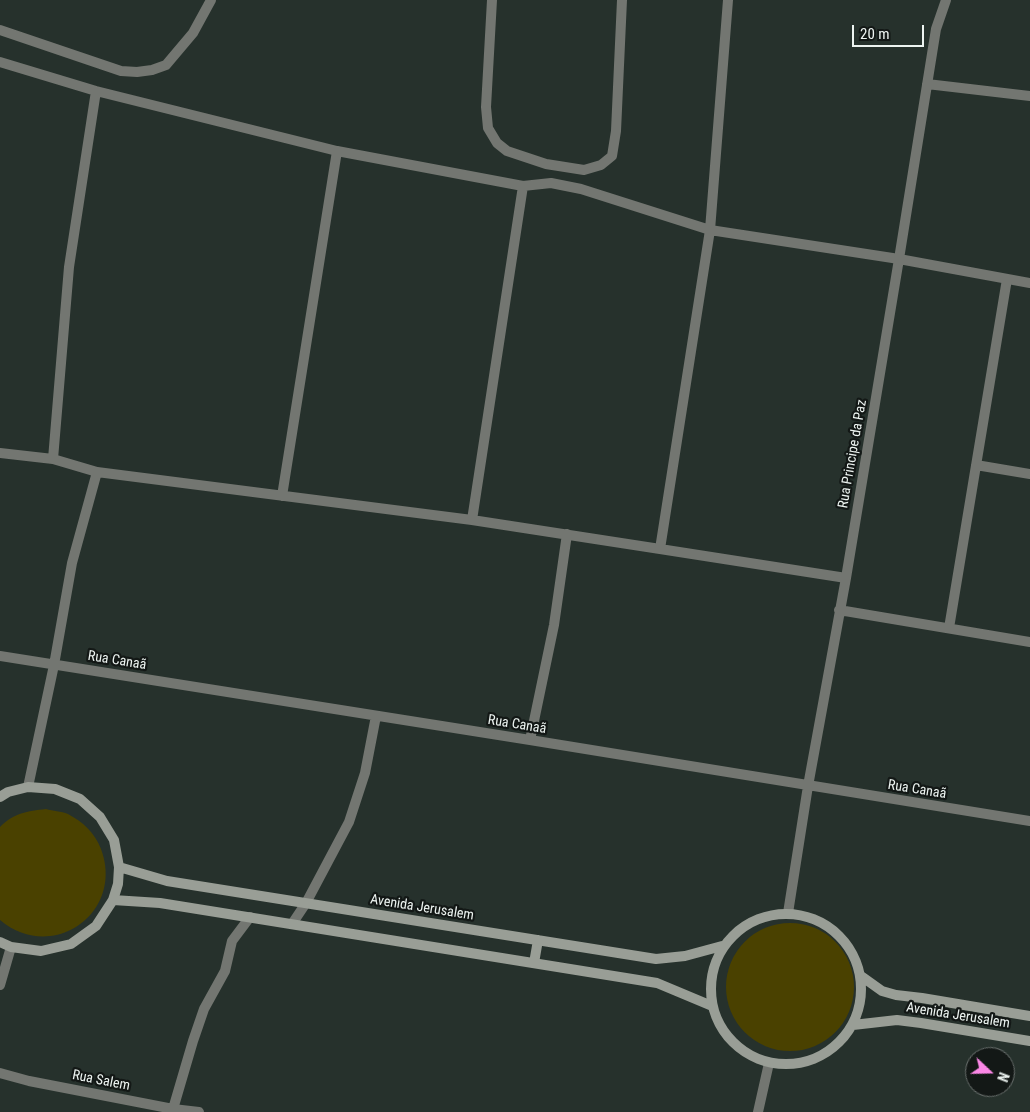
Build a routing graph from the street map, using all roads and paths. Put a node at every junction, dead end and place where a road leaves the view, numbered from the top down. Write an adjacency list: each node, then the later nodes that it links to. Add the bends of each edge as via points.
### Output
1 (211, 0): 6 (street, via 193,33 166,65 152,70 120,71)
2 (492, 0): 3 (street, via 486,107 488,128 497,143 507,151 546,164 584,170 601,165 612,156)
3 (622, 0)
4 (728, 0): 13 (street)
5 (946, 0): 8 (street, Rua Principe da Paz, via 936,29)
6 (0, 30)
7 (0, 62): 9 (street)
8 (926, 84): 10 (street); 14 (street, Rua Principe da Paz)
9 (96, 91): 11 (street); 18 (street, via 69,267)
10 (1030, 96)
11 (337, 151): 12 (street); 22 (street)
12 (523, 186): 13 (street, via 551,183 581,188); 23 (street)
13 (710, 230): 14 (street); 25 (street)
14 (899, 259): 15 (street); 26 (street, Rua Principe da Paz)
15 (1007, 279): 16 (street); 19 (street)
16 (1030, 282)
17 (0, 453): 18 (street)
18 (53, 459): 20 (street)
19 (976, 465): 21 (street); 28 (street)
20 (96, 472): 22 (street); 31 (street, via 72,563)
21 (1030, 474)
22 (282, 496): 23 (street)
23 (472, 520): 24 (street)
24 (567, 534): 25 (street); 33 (street, via 554,625)
25 (660, 548): 26 (street)
26 (846, 578): 27 (street, Rua Principe da Paz)
27 (840, 610): 28 (street); 34 (street, Rua Principe da Paz)
28 (949, 628): 29 (street)
29 (1030, 642)
30 (0, 656): 31 (street, Rua Canaã)
31 (54, 664): 32 (street, Rua Canaã); 35 (street)
32 (376, 716): 33 (street, Rua Canaã); 40 (street, via 365,772 349,822)
33 (530, 740): 34 (street, Rua Canaã)
34 (808, 786): 37 (street, Rua Canaã); 41 (street, Rua Principe da Paz)
35 (28, 788): 36 (street); 38 (street, via 55,789 80,799 100,817 114,840)
36 (0, 796)
37 (1030, 822)
38 (119, 867): 39 (street); 40 (street, Avenida Jerusalem, via 167,881)
39 (113, 900): 42 (street, via 160,903); 47 (street, via 96,926 71,944 41,951)
40 (306, 903): 43 (street); 44 (street, Avenida Jerusalem)
41 (788, 914): 46 (street, Avenida Jerusalem, via 773,914 746,925); 49 (street, Avenida Jerusalem, via 813,918 836,931 852,951)
42 (250, 917): 43 (street); 57 (street, via 232,941 225,971 204,1009)
43 (292, 924): 48 (street)
44 (538, 940): 46 (street, Avenida Jerusalem, via 656,959 685,956); 48 (street)
45 (0, 942): 47 (street)
46 (722, 946): 51 (street, Avenida Jerusalem, via 711,980)
47 (11, 947): 50 (street)
48 (534, 963): 51 (street, via 657,983)
49 (861, 976): 52 (street, Avenida Jerusalem, via 882,991 896,995); 53 (street, Avenida Jerusalem, via 861,1001)
50 (0, 985)
51 (712, 1006): 55 (street, Avenida Jerusalem, via 732,1043 749,1056)
52 (1030, 1016)
53 (853, 1025): 54 (street, Avenida Jerusalem, via 896,1020); 55 (street, Avenida Jerusalem, via 838,1044 817,1058 794,1065)
54 (1030, 1041)
55 (769, 1063): 59 (street)
56 (0, 1073): 57 (street, Rua Salem)
57 (172, 1110): 58 (street, Rua Salem)
58 (199, 1112)
59 (758, 1112)

